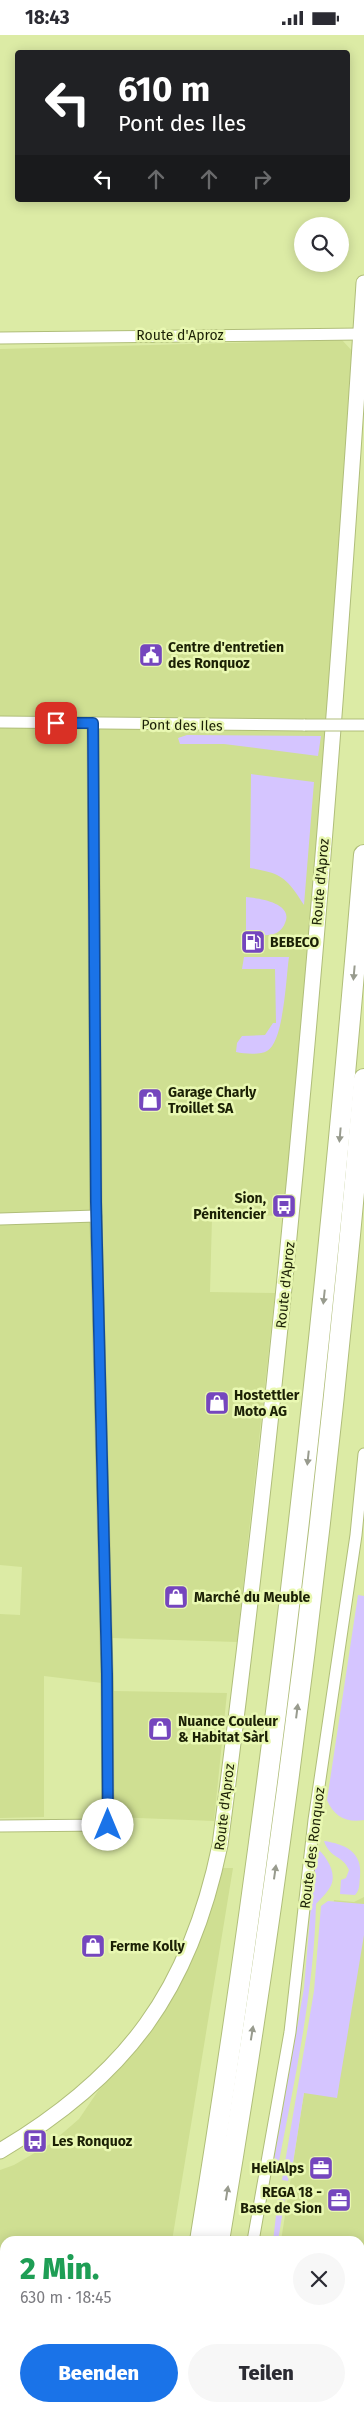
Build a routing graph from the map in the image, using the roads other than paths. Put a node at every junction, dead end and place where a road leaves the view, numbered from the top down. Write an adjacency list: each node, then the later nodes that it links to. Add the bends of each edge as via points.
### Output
1 (364, 283): 2 (street, Route d'Aproz)
2 (361, 334): 3 (street, Route d'Aproz); 13 (street, Route d'Aproz, via 342,626 288,1210 222,1834 198,1928 179,1971 154,2013 114,2064 76,2101)
3 (0, 338)
4 (0, 722): 5 (street, Pont des Iles)
5 (93, 723): 6 (street, Pont des Iles, bridge); 9 (street)
6 (364, 725)
7 (364, 855): 14 (highway, one-way to 14, via 301,1519 252,1901)
8 (364, 1079): 15 (highway, one-way to 8, via 303,1660 338,1352)
9 (96, 1216): 10 (street); 12 (street, via 108,1825)
10 (0, 1219)
11 (364, 1454): 16 (street, Route des Ronquoz, via 314,1820 290,2032)
12 (0, 1826)
13 (0, 2151)
14 (201, 2236)
15 (220, 2236)
16 (254, 2236)

